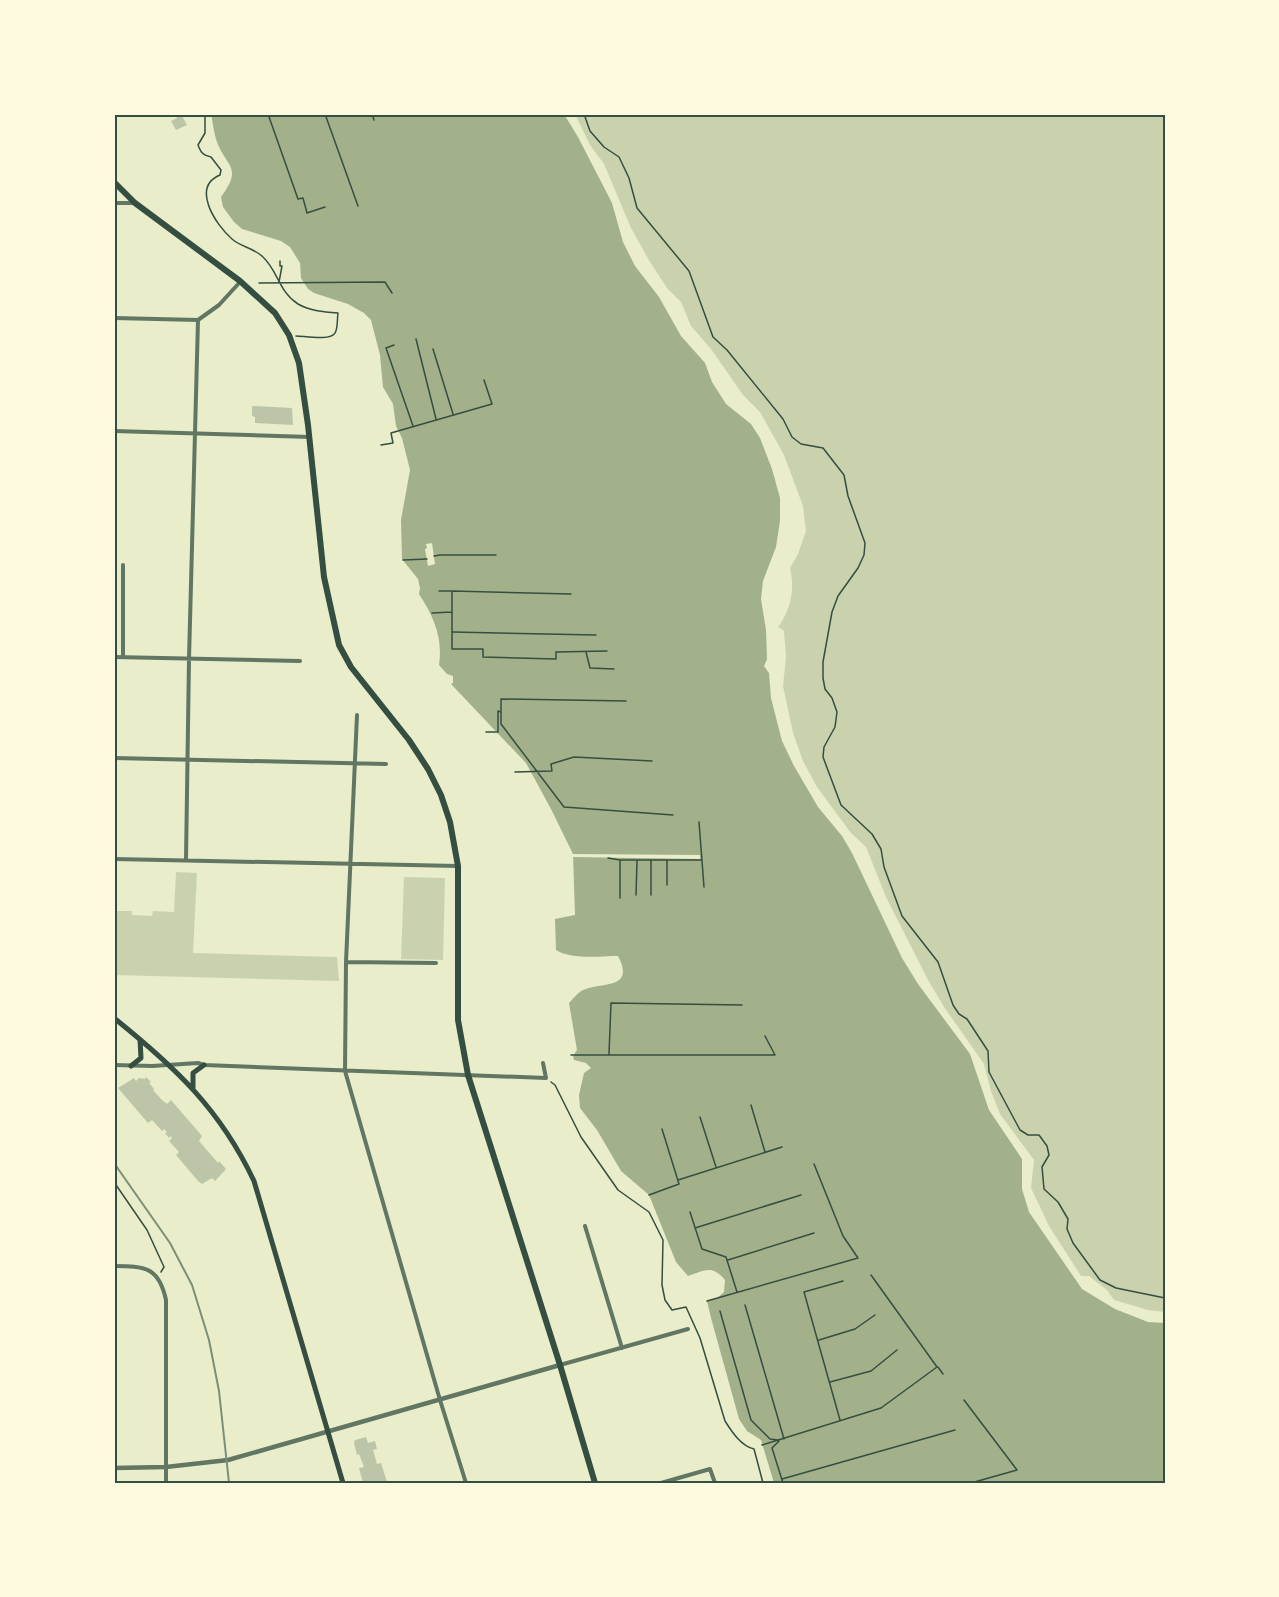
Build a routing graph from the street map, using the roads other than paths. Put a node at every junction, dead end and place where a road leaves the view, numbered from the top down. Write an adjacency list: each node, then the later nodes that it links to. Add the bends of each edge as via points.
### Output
1 (114, 182): 3 (highway)
2 (114, 203): 3 (street)
3 (135, 203): 4 (highway)
4 (240, 281): 6 (street, via 219,305); 9 (highway, via 275,313 289,335 299,363)
5 (114, 318): 6 (street)
6 (198, 320): 8 (street)
7 (114, 431): 8 (street)
8 (195, 434): 9 (street); 13 (street)
9 (310, 437): 23 (highway, via 325,583 339,645 428,770 450,822)
10 (123, 565): 12 (street)
11 (114, 657): 12 (street)
12 (123, 657): 13 (street)
13 (189, 659): 14 (street); 17 (street)
14 (300, 661)
15 (357, 715): 18 (street)
16 (114, 758): 17 (street)
17 (188, 760): 18 (street); 21 (street)
18 (355, 763): 19 (street); 22 (street)
19 (386, 764)
20 (114, 859): 21 (street)
21 (186, 860): 22 (street)
22 (352, 864): 23 (street); 24 (street)
23 (458, 866): 34 (highway, via 458,1020)
24 (346, 962): 25 (street); 33 (street)
25 (436, 963)
26 (114, 1018): 27 (main road)
27 (140, 1039): 30 (main road); 32 (main road, via 141,1058)
28 (543, 1063): 34 (street, via 546,1078)
29 (114, 1065): 32 (street)
30 (168, 1065): 31 (street); 32 (street); 35 (main road)
31 (204, 1065): 33 (street); 35 (main road, via 193,1073)
32 (131, 1066)
33 (345, 1071): 34 (street); 41 (street)
34 (468, 1075): 40 (highway)
35 (193, 1088): 42 (main road, via 227,1131 254,1180)
36 (585, 1226): 39 (street)
37 (114, 1266): 43 (street, via 133,1266 159,1274 163,1286)
38 (688, 1329): 39 (street)
39 (622, 1348): 40 (street)
40 (561, 1365): 41 (street); 48 (highway)
41 (440, 1400): 42 (street); 47 (street)
42 (328, 1431): 43 (street, via 228,1460); 46 (main road)
43 (166, 1467): 44 (street); 45 (street)
44 (114, 1468)
45 (166, 1483)
46 (343, 1483)
47 (466, 1483)
48 (595, 1483)
49 (661, 1483): 50 (street, via 710,1469)
50 (715, 1483)

